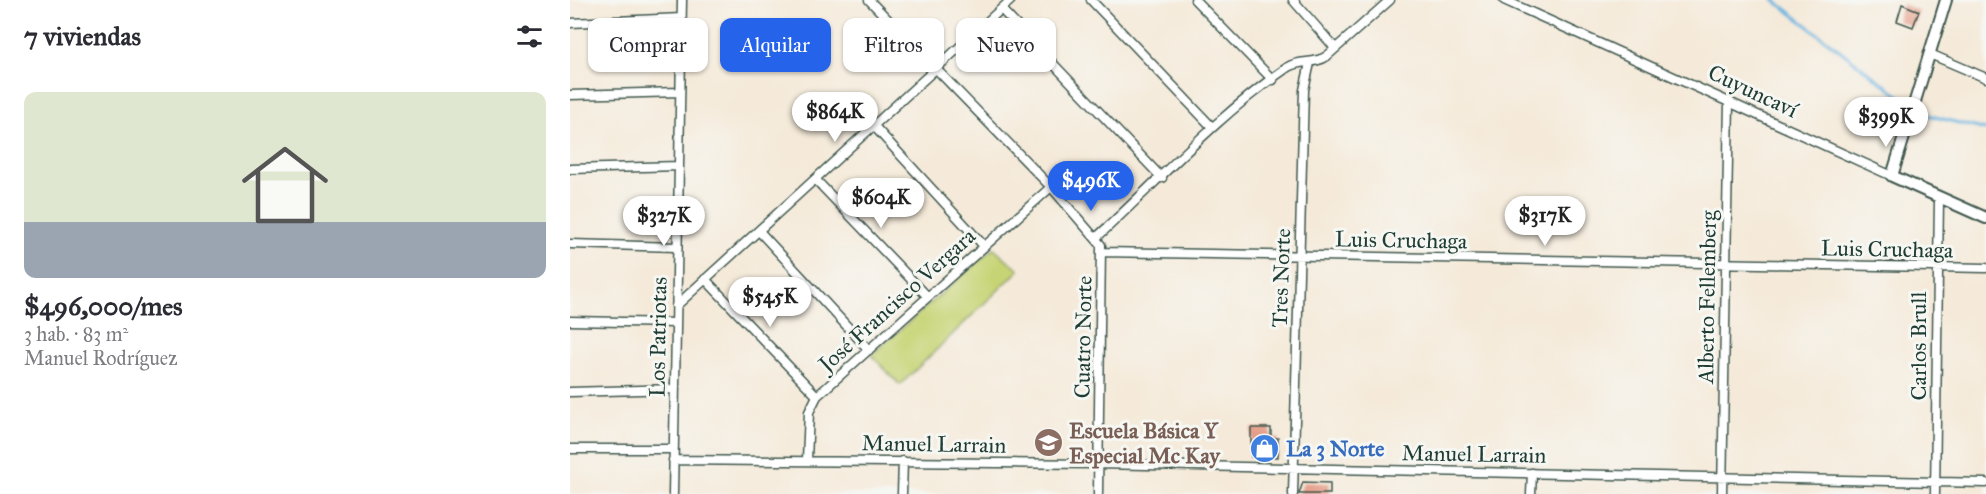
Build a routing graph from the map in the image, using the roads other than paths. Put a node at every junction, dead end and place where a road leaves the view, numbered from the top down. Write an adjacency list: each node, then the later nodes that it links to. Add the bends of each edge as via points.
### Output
1 (682, 0): 13 (street, Los Patriotas)
2 (882, 0): 10 (street)
3 (1011, 0): 12 (street)
4 (1091, 0): 30 (street)
5 (1195, 0): 25 (street)
6 (1293, 0): 17 (street)
7 (1504, 0): 11 (street, Cuyuncaví)
8 (1946, 0): 18 (street)
9 (1387, 1): 17 (street)
10 (872, 3): 14 (street)
11 (1521, 4): 28 (street, Cuyuncaví)
12 (1001, 9): 19 (street); 34 (street)
13 (682, 18)
14 (886, 18)
15 (588, 22): 16 (street)
16 (570, 23)
17 (1335, 48): 20 (street, via 1323,59)
18 (1930, 54): 24 (street); 33 (street)
19 (944, 62)
20 (1310, 63): 25 (street, via 1289,66); 45 (street, Tres Norte, via 1304,90)
21 (681, 72): 26 (street, Los Patriotas)
22 (933, 72): 29 (street)
23 (937, 72): 36 (street)
24 (1986, 78)
25 (1273, 80): 30 (street)
26 (680, 92): 27 (street); 31 (street, Los Patriotas)
27 (570, 95)
28 (1729, 101): 33 (street, Cuyuncaví); 46 (street, Alberto Fellemberg)
29 (873, 125): 35 (street); 42 (street)
30 (1212, 127): 34 (street)
31 (679, 166): 32 (street); 43 (street, Los Patriotas)
32 (570, 169)
33 (1892, 176): 37 (street, Cuyuncaví)
34 (1162, 178): 40 (street)
35 (815, 179): 39 (street); 50 (street)
36 (1051, 187): 40 (street); 42 (street, José Francisco Vergara)
37 (1939, 198): 38 (street, Cuyuncaví); 47 (street, Carlos Brull)
38 (1986, 218)
39 (759, 231): 49 (street); 54 (street)
40 (1097, 237): 44 (street)
41 (570, 244): 43 (street)
42 (984, 246): 50 (street, José Francisco Vergara)
43 (677, 247): 51 (street, Los Patriotas)
44 (1103, 252): 45 (street, Luis Cruchaga); 63 (street, Cuatro Norte)
45 (1300, 256): 46 (street, Luis Cruchaga); 64 (street, Tres Norte)
46 (1726, 263): 47 (street, Luis Cruchaga); 66 (street, Alberto Fellemberg)
47 (1937, 268): 48 (street, Luis Cruchaga); 67 (street, Carlos Brull)
48 (1986, 268)
49 (705, 279): 51 (street); 57 (street)
50 (928, 297): 54 (street, José Francisco Vergara)
51 (676, 306): 53 (street, Los Patriotas)
52 (570, 321): 53 (street)
53 (676, 323): 55 (street, Los Patriotas)
54 (869, 350): 57 (street, José Francisco Vergara)
55 (675, 389): 56 (street); 59 (street, Los Patriotas)
56 (570, 392)
57 (817, 396): 61 (street, José Francisco Vergara, via 809,412)
58 (570, 448): 59 (street)
59 (673, 449): 60 (street, Los Patriotas)
60 (673, 460): 61 (street, Manuel Larrain); 69 (street, Los Patriotas)
61 (807, 460): 62 (street, Manuel Larrain)
62 (903, 461): 63 (street, Manuel Larrain); 70 (street)
63 (1098, 464): 64 (street, Manuel Larrain); 71 (street, Cuatro Norte)
64 (1293, 469): 65 (street, Manuel Larrain); 72 (street, Tres Norte)
65 (1532, 473): 66 (street, Manuel Larrain); 73 (street)
66 (1722, 478): 67 (street, Manuel Larrain); 74 (street, Alberto Fellemberg)
67 (1936, 483): 68 (street, Manuel Larrain); 75 (street, Carlos Brull)
68 (1986, 483)
69 (673, 494)
70 (902, 494)
71 (1098, 494)
72 (1293, 494)
73 (1531, 494)
74 (1722, 494)
75 (1935, 494)

